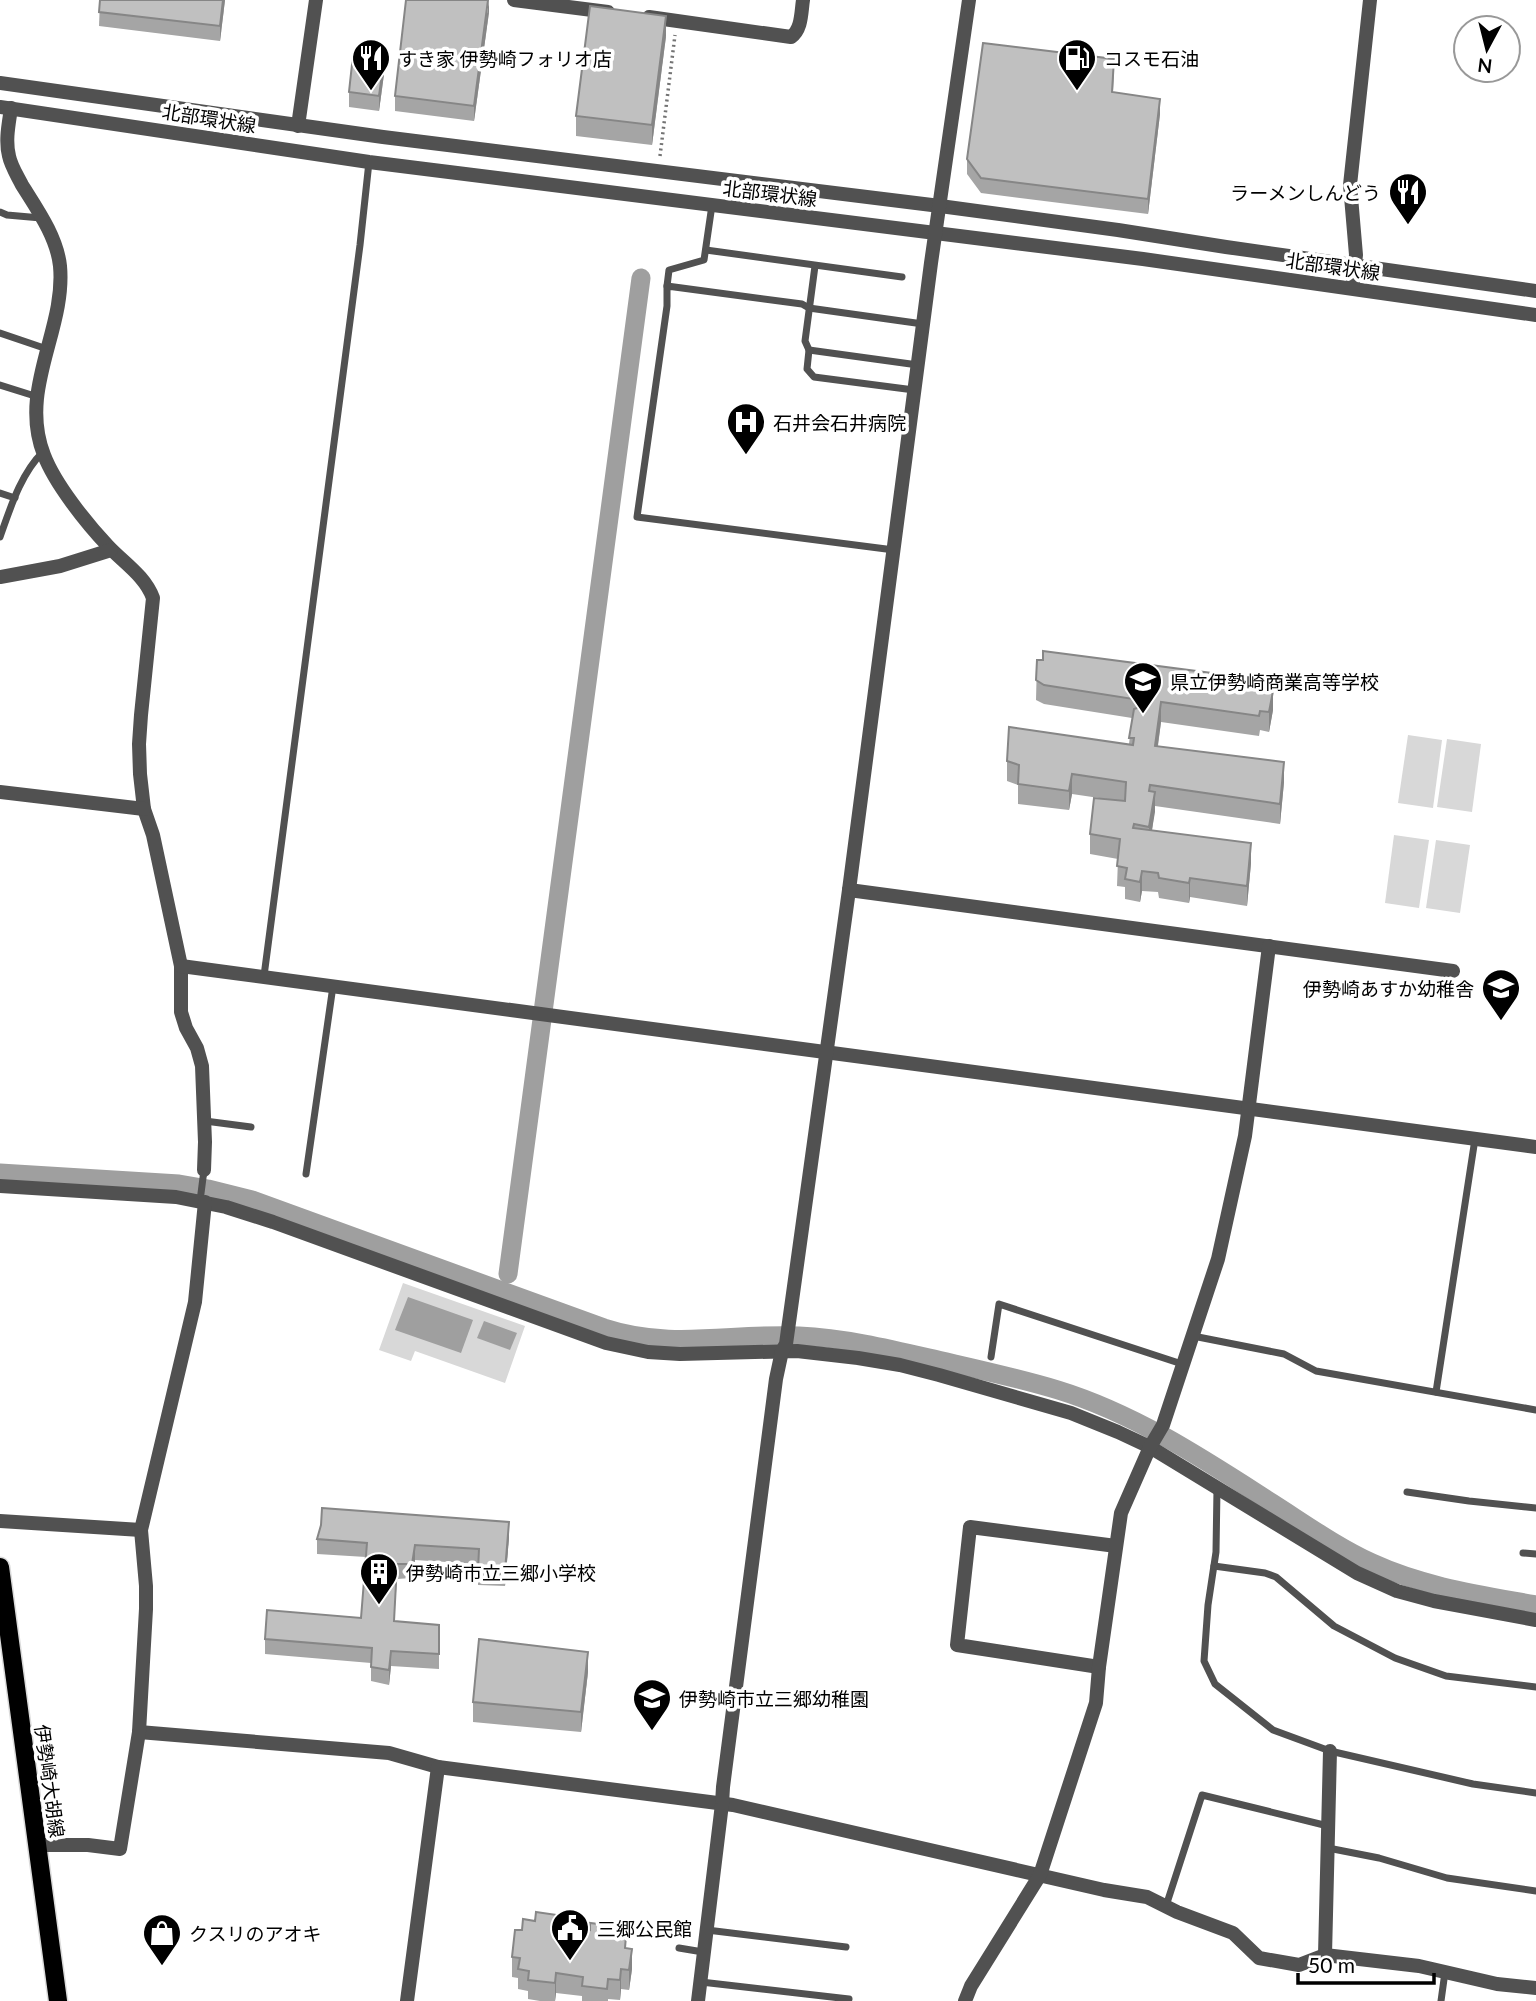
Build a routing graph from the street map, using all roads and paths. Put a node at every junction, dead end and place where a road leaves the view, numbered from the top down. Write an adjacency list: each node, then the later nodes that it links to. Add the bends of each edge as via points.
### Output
1 (316, 0): 9 (street)
2 (513, 0): 6 (street)
3 (803, 0): 6 (street, via 799,28 791,37)
4 (969, 0): 13 (street)
5 (1370, 0): 18 (street, via 1350,185)
6 (676, 21): 11 (path)
7 (0, 83): 9 (street, 北部環状線)
8 (5, 107): 10 (street, 北部環状線); 15 (street, via 9,160)
9 (298, 126): 11 (street, 北部環状線)
10 (369, 162): 12 (street, 北部環状線); 47 (lane)
11 (658, 172): 13 (street, 北部環状線)
12 (712, 205): 16 (street, 北部環状線); 17 (lane)
13 (940, 206): 16 (street); 18 (street, 北部環状線)
14 (0, 212): 15 (lane)
15 (42, 218): 28 (street, via 57,250 61,276)
16 (937, 233): 22 (street, 北部環状線); 26 (street)
17 (706, 250): 19 (lane); 21 (lane, via 704,260 669,270)
18 (1355, 265): 22 (street); 23 (street, 北部環状線)
19 (815, 266): 20 (lane); 24 (lane)
20 (902, 277)
21 (667, 285): 24 (lane); 39 (lane, via 637,517)
22 (1352, 288): 25 (street, 北部環状線)
23 (1536, 290)
24 (809, 308): 26 (lane); 29 (lane, via 805,341)
25 (1536, 315)
26 (924, 324): 30 (street)
27 (0, 333): 28 (lane)
28 (47, 349): 33 (street)
29 (809, 350): 30 (lane); 32 (lane, via 807,369 814,377)
30 (919, 365): 32 (street)
31 (0, 385): 33 (lane)
32 (915, 391): 39 (street)
33 (38, 397): 34 (street, via 37,431)
34 (43, 452): 36 (lane); 38 (street, via 86,521)
35 (0, 493): 36 (lane)
36 (15, 498): 37 (lane)
37 (0, 537)
38 (111, 550): 40 (street); 42 (street, via 145,582 153,598 139,744)
39 (894, 550): 43 (street)
40 (0, 577)
41 (0, 792): 42 (street)
42 (144, 809): 45 (street)
43 (849, 890): 44 (street); 49 (street)
44 (1269, 947): 46 (street); 50 (street)
45 (181, 966): 47 (street); 51 (street, via 181,1013 202,1066)
46 (1452, 971)
47 (264, 976): 48 (street)
48 (333, 985): 49 (street); 55 (lane)
49 (827, 1052): 50 (street); 60 (street)
50 (1249, 1110): 53 (street); 59 (street, via 1217,1259)
51 (205, 1121): 52 (lane); 56 (street)
52 (251, 1127)
53 (1475, 1139): 54 (street); 63 (lane)
54 (1536, 1147)
55 (306, 1174)
56 (203, 1176): 58 (lane)
57 (0, 1186): 58 (street)
58 (202, 1199): 60 (street, via 606,1343 680,1354); 70 (street, via 195,1302)
59 (1192, 1336): 62 (street); 63 (lane, via 1284,1354 1316,1371)
60 (784, 1348): 65 (street, via 939,1375 1071,1413); 83 (street, via 776,1379)
61 (990, 1357): 62 (lane, via 999,1304)
62 (1182, 1364): 65 (street, via 1163,1425)
63 (1436, 1392): 64 (lane)
64 (1536, 1410)
65 (1150, 1447): 66 (street); 71 (street, via 1121,1513)
66 (1217, 1489): 74 (lane); 76 (street, via 1357,1573 1397,1591)
67 (1407, 1492): 68 (lane)
68 (1536, 1508)
69 (0, 1521): 70 (street)
70 (142, 1530): 79 (street, via 146,1609)
71 (1116, 1546): 77 (street); 77 (street, via 970,1527 957,1645)
72 (1523, 1553): 73 (lane)
73 (1536, 1554)
74 (1214, 1566): 78 (lane, via 1276,1577 1334,1626 1395,1658 1446,1676); 80 (lane, via 1203,1661 1215,1684 1273,1730)
75 (0, 1567): 85 (main road, 伊勢崎大胡線)
76 (1536, 1620)
77 (1100, 1667): 87 (street, via 1096,1703)
78 (1536, 1687)
79 (138, 1732): 81 (street, via 389,1753); 85 (street, via 120,1849)
80 (1330, 1751): 82 (lane, via 1473,1784); 84 (street)
81 (438, 1767): 83 (street); 100 (street, via 424,1912)
82 (1536, 1793)
83 (722, 1804): 87 (street); 90 (street)
84 (1328, 1826): 86 (street); 89 (lane, via 1202,1795)
85 (37, 1845): 99 (main road, 伊勢崎大胡線)
86 (1328, 1848): 88 (lane, via 1447,1878); 94 (street)
87 (1040, 1875): 89 (street, via 1147,1897); 102 (street)
88 (1536, 1891)
89 (1167, 1906): 94 (street, via 1233,1933 1259,1958 1299,1965)
90 (707, 1930): 91 (lane); 93 (street)
91 (846, 1947)
92 (680, 1948): 93 (lane)
93 (704, 1952): 96 (street)
94 (1325, 1955): 95 (street)
95 (1446, 1972): 97 (street); 103 (lane)
96 (700, 1982): 98 (lane); 101 (street)
97 (1536, 1988)
98 (849, 1999)
99 (58, 2001)
100 (407, 2001)
101 (698, 2001)
102 (965, 2001)
103 (1441, 2001)

